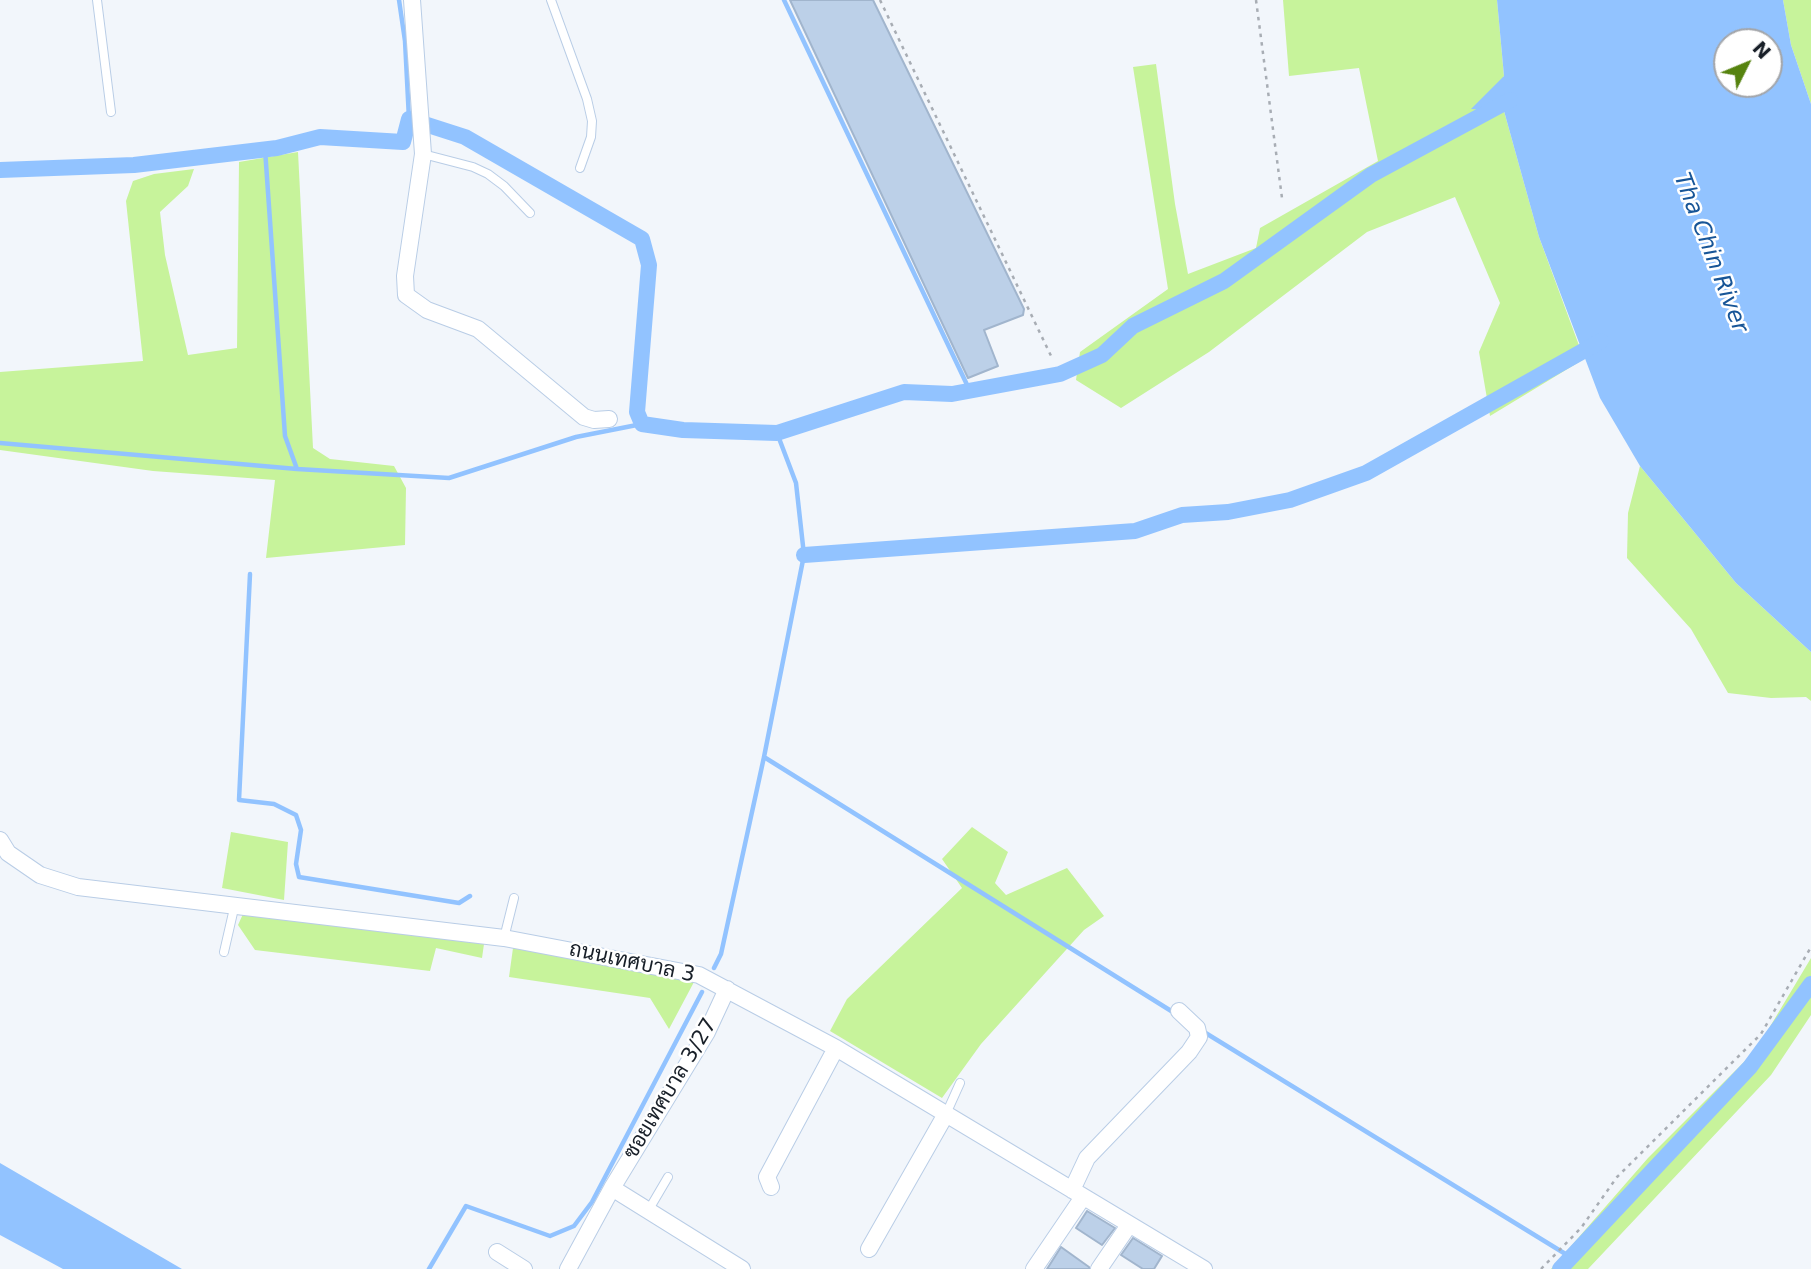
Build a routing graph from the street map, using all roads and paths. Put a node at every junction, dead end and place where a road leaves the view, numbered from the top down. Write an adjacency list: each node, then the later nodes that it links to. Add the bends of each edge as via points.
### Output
1 (97, 0): 6 (lane)
2 (412, 0): 7 (street)
3 (551, 0): 8 (lane, via 592,121)
4 (880, 0): 11 (path)
5 (1256, 0): 9 (path)
6 (111, 111)
7 (422, 154): 10 (lane, via 488,174); 12 (street, via 406,295 427,310 478,329 584,417)
8 (580, 167)
9 (1282, 198)
10 (530, 213)
11 (1053, 360)
12 (610, 419)
13 (0, 841): 15 (street, ถนนเทศบาล 3, via 8,853 40,876 78,887)
14 (514, 898): 16 (lane)
15 (235, 904): 16 (street, ถนนเทศบาล 3); 18 (lane)
16 (504, 938): 19 (street, ถนนเทศบาล 3, via 674,968)
17 (1811, 947): 38 (path, via 1755,1041 1617,1177 1581,1228)
18 (223, 952)
19 (727, 989): 21 (street, ถนนเทศบาล 3); 26 (street, ซอยเทศบาล 3/27, via 707,1032)
20 (1179, 1011): 27 (street, via 1197,1028 1199,1037 1087,1158)
21 (836, 1048): 23 (street, ถนนเทศบาล 3); 25 (street, via 767,1177)
22 (960, 1083): 23 (lane)
23 (946, 1114): 27 (street, ถนนเทศบาล 3); 30 (street)
24 (668, 1177): 28 (lane)
25 (771, 1187)
26 (612, 1188): 28 (street); 33 (street, ซอยเทศบาล 3/27)
27 (1078, 1194): 29 (street, ถนนเทศบาล 3); 35 (street)
28 (648, 1211): 34 (street)
29 (1129, 1225): 36 (street); 37 (street, ถนนเทศบาล 3)
30 (869, 1249)
31 (497, 1252): 32 (street)
32 (524, 1269)
33 (568, 1269)
34 (742, 1269)
35 (1034, 1269)
36 (1098, 1269)
37 (1204, 1269)
38 (1541, 1269)

